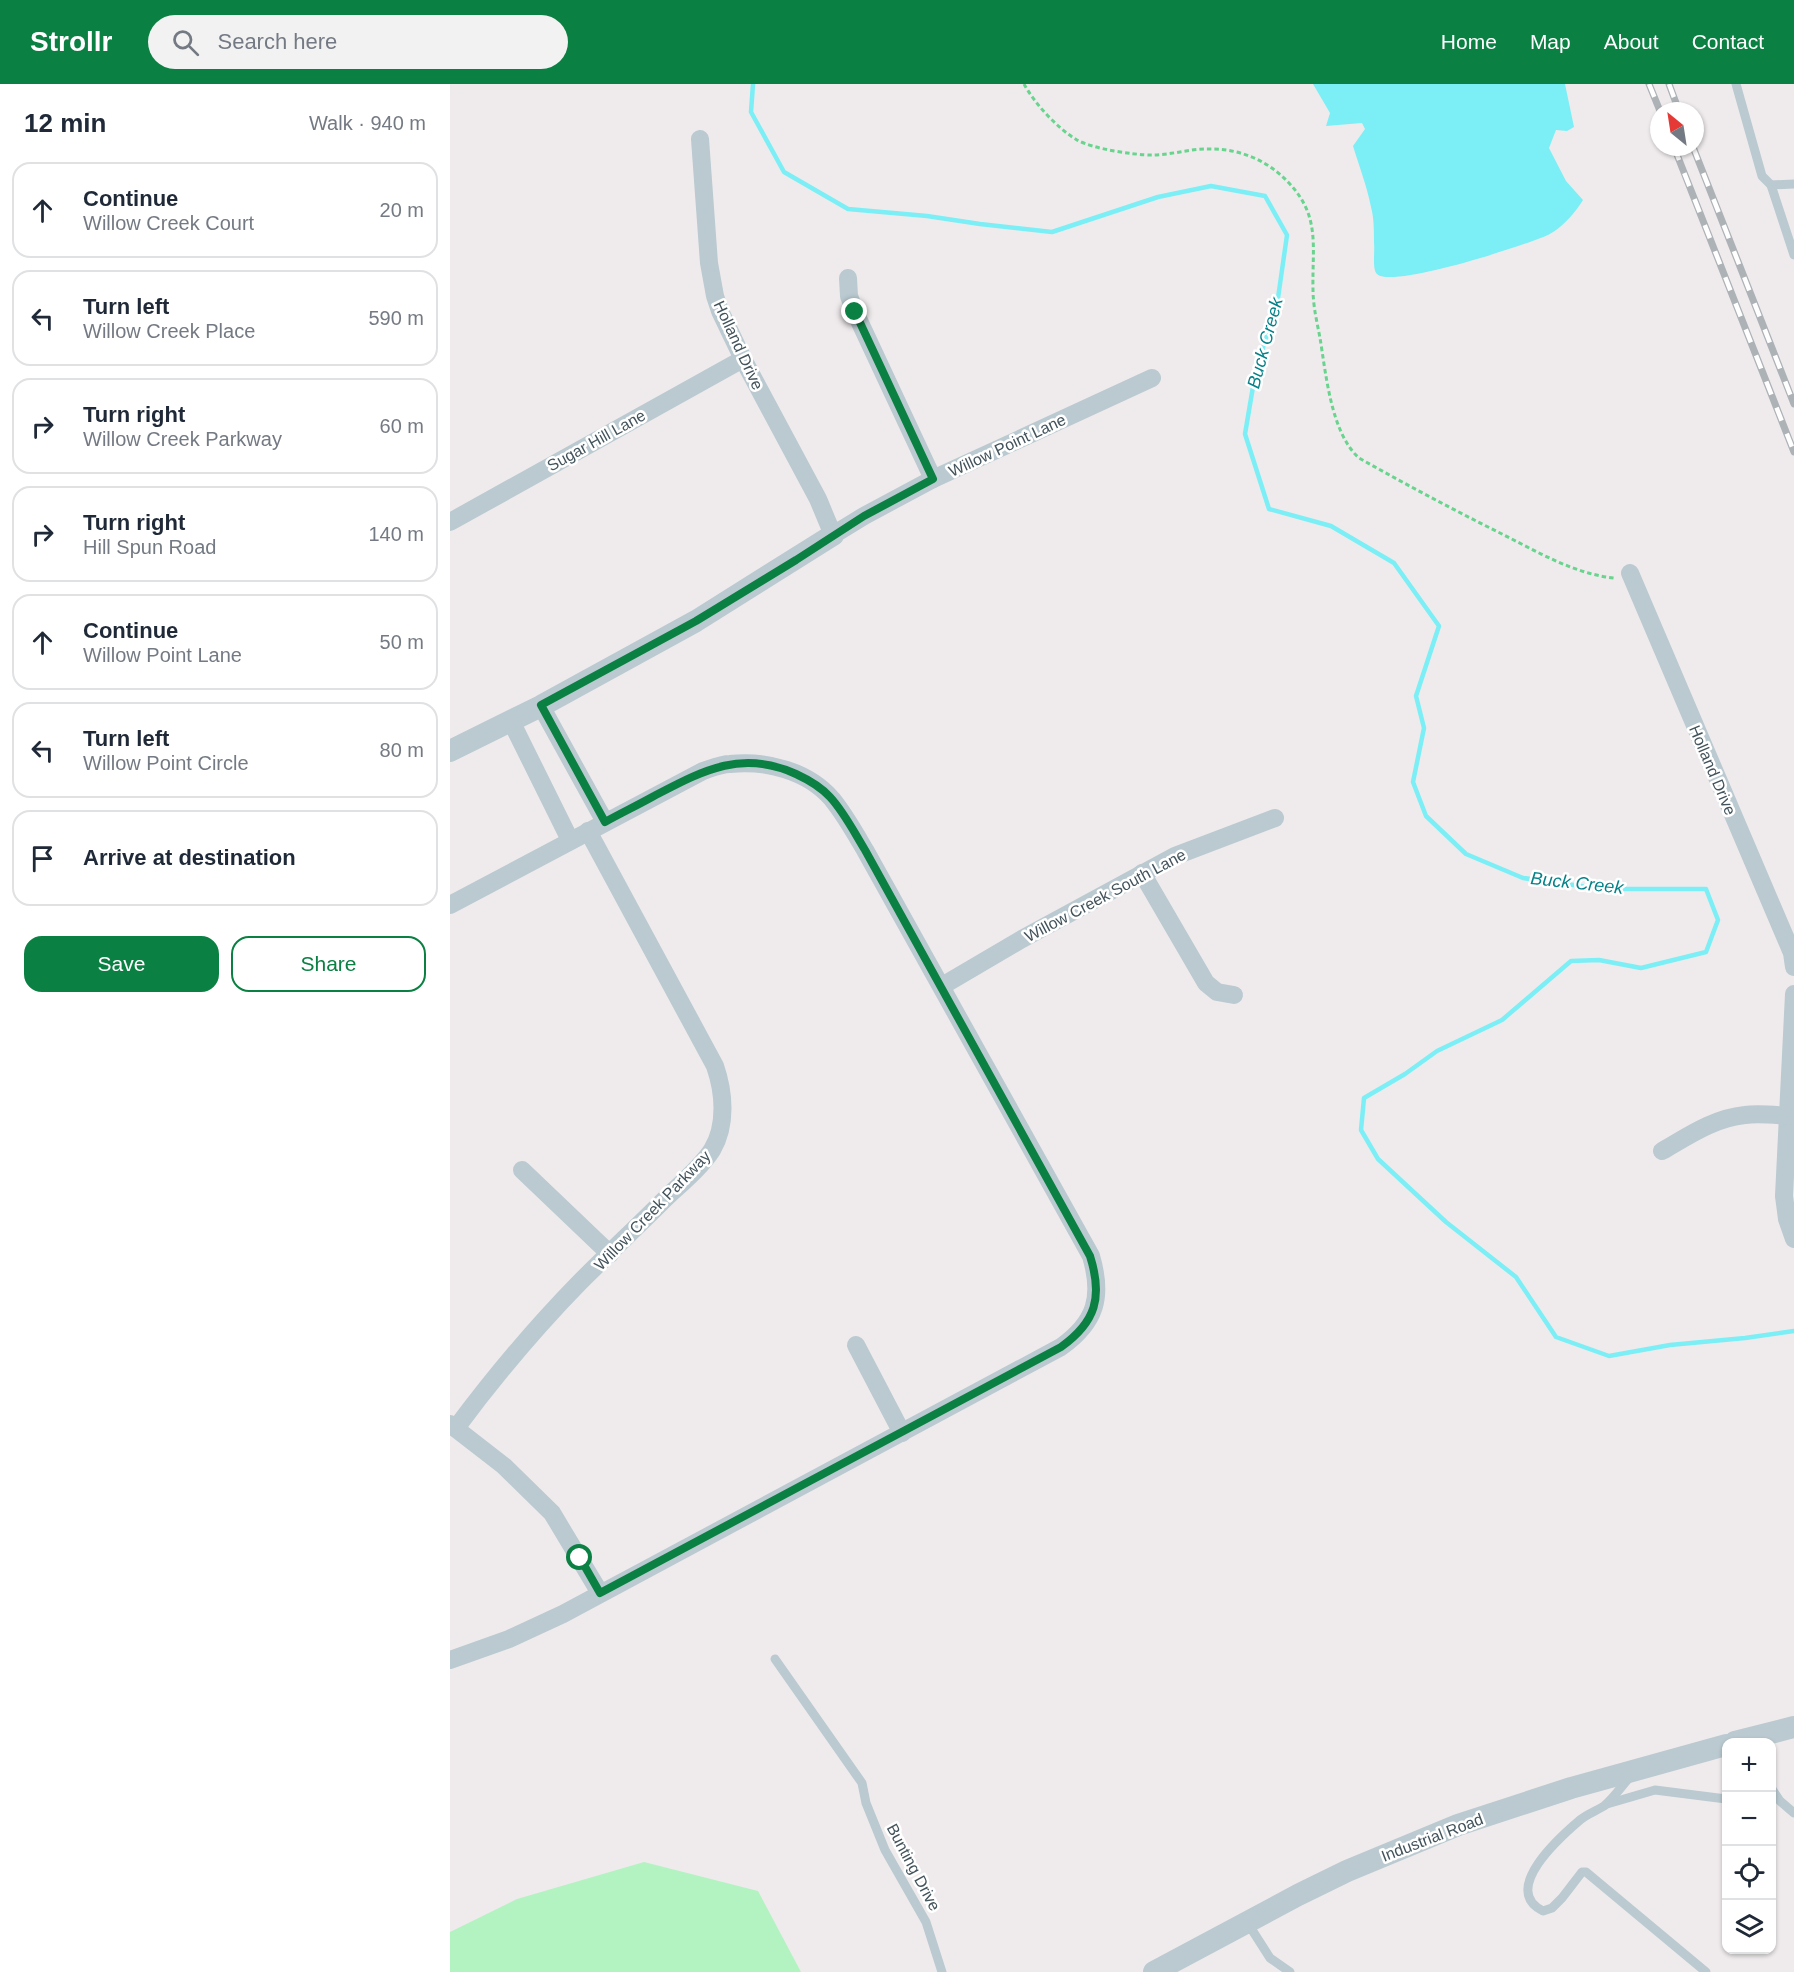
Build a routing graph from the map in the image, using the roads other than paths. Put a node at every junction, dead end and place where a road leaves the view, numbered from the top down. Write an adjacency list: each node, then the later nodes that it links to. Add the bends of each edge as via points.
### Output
1 (1736, 84): 4 (lane, via 1762,176)
2 (700, 139): 7 (street, Holland Drive, via 715,296)
3 (1794, 184): 4 (lane)
4 (1771, 185): 5 (lane)
5 (1794, 255)
6 (848, 278): 9 (street, via 855,312)
7 (743, 359): 10 (street, Sugar Hill Lane); 11 (street, Holland Drive, via 818,499)
8 (1152, 378): 9 (street, Willow Point Lane)
9 (933, 479): 11 (street, Willow Point Lane)
10 (450, 522)
11 (833, 536): 13 (street, via 696,621)
12 (1630, 573): 22 (street, Holland Drive, via 1792,953)
13 (541, 705): 14 (street); 17 (street)
14 (511, 721): 15 (street); 19 (street)
15 (450, 751)
16 (1275, 818): 20 (street, Willow Creek South Lane, via 1194,848)
17 (605, 822): 18 (street); 23 (street, via 691,776 728,764 773,766 810,780 841,811)
18 (588, 831): 19 (street); 30 (street, Willow Creek Parkway, via 715,1066 723,1103 717,1136 708,1155)
19 (570, 840): 21 (street)
20 (1142, 873): 23 (street, Willow Creek South Lane); 25 (street, via 1206,983 1218,992)
21 (450, 905)
22 (1794, 967)
23 (942, 986): 33 (street, via 1090,1256 1097,1295 1087,1324 1061,1347)
24 (1794, 994): 26 (street)
25 (1234, 995)
26 (1788, 1116): 27 (street, via 1744,1114 1722,1120); 29 (street, via 1784,1196)
27 (1662, 1151)
28 (522, 1170): 30 (street)
29 (1794, 1239)
30 (610, 1254): 32 (street, Willow Creek Parkway, via 527,1338)
31 (856, 1346): 33 (street)
32 (453, 1426): 34 (street, via 504,1466 552,1513)
33 (902, 1433): 34 (street)
34 (600, 1593): 36 (street, via 509,1639)
35 (776, 1659): 46 (lane, Bunting Drive, via 862,1783 885,1850 927,1922)
36 (450, 1660)
37 (1792, 1727): 38 (street)
38 (1755, 1738)
39 (1722, 1746): 40 (street, Industrial Road)
40 (1635, 1770): 43 (lane); 45 (street, Industrial Road, via 1458,1824 1347,1871)
41 (1774, 1792): 44 (lane)
42 (1722, 1798): 43 (lane, via 1655,1790)
43 (1605, 1805): 49 (lane, via 1576,1824 1548,1850 1530,1875 1528,1894 1534,1907 1543,1911 1552,1908 1581,1872 1586,1872)
44 (1794, 1813)
45 (1248, 1922): 47 (street, Industrial Road); 48 (lane, via 1270,1958)
46 (942, 1972)
47 (1155, 1972)
48 (1290, 1972)
49 (1706, 1972)

